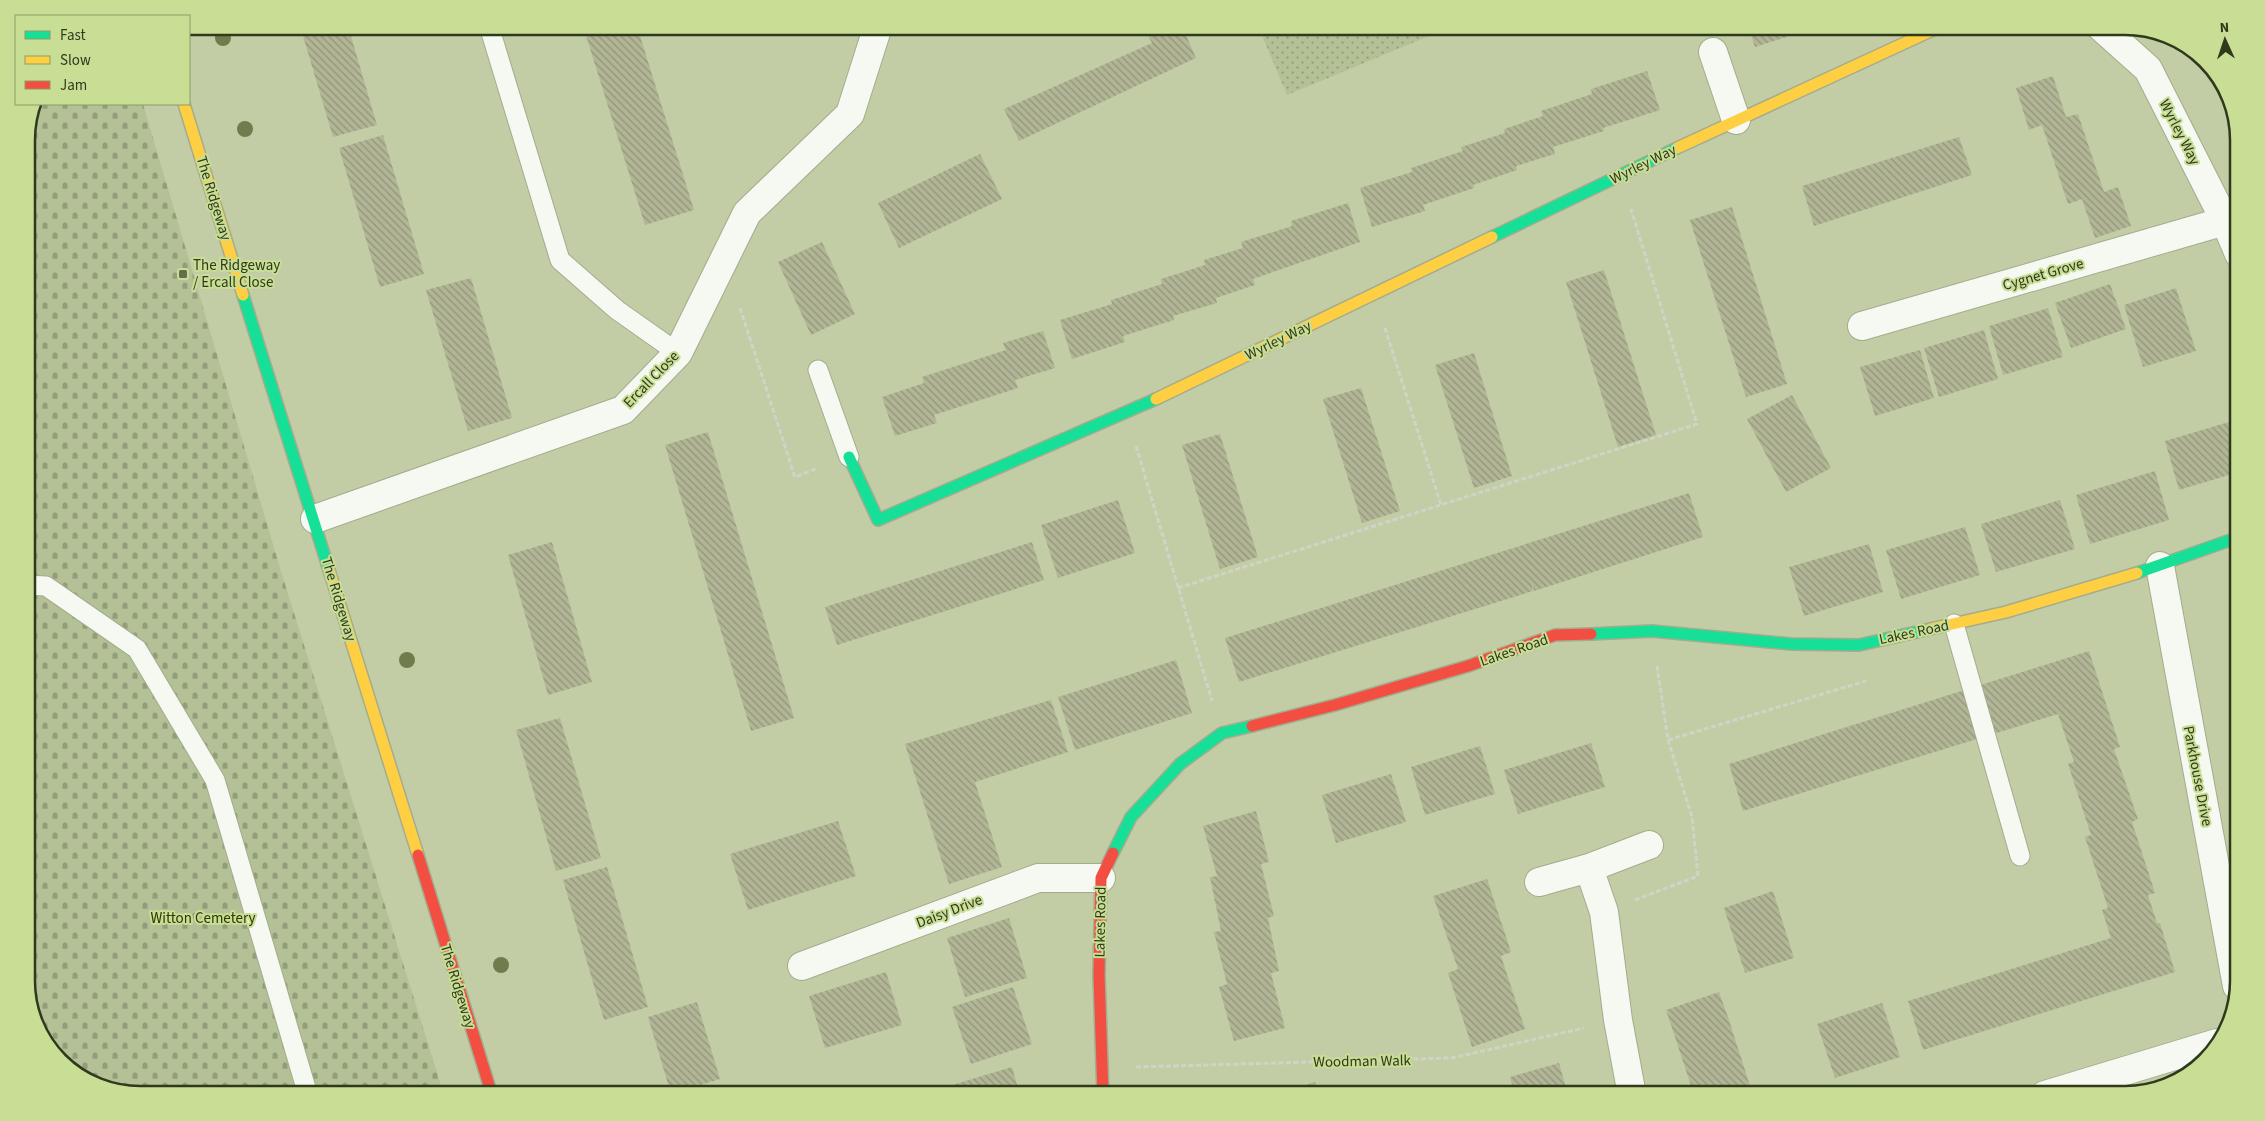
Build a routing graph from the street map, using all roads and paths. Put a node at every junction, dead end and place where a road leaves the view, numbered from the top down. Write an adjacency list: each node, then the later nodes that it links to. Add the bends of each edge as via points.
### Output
1 (492, 35): 14 (lane, via 560,260 617,310)
2 (875, 35): 11 (street, Ercall Close, via 850,114 747,214)
3 (1922, 35): 7 (street, Wyrley Way)
4 (2110, 35): 9 (street, Wyrley Way, via 2148,70)
5 (1713, 52): 7 (street)
6 (184, 105): 19 (street, The Ridgeway)
7 (1736, 120): 8 (street, Wyrley Way)
8 (1621, 175): 12 (street, Wyrley Way); 18 (path, via 1697,424)
9 (2225, 221): 10 (street, Wyrley Way); 13 (street, Cygnet Grove)
10 (2230, 234)
11 (724, 260): 14 (street, Ercall Close); 17 (path, via 795,477)
12 (1375, 294): 16 (street, Wyrley Way); 18 (path)
13 (1862, 326)
14 (678, 353): 19 (street, Ercall Close, via 623,410)
15 (818, 370): 17 (lane)
16 (1126, 413): 17 (street, Wyrley Way, via 878,520); 23 (path)
17 (849, 457)
18 (1441, 505): 23 (path)
19 (315, 519): 41 (street, The Ridgeway)
20 (2230, 540): 21 (street, Lakes Road)
21 (2160, 566): 24 (street, Lakes Road, via 2006,612); 35 (street, Parkhouse Drive)
22 (35, 585): 40 (lane, via 46,586 137,649 215,780)
23 (1178, 588): 27 (path)
24 (1954, 624): 26 (street, Lakes Road); 30 (lane)
25 (1652, 631): 26 (street, Lakes Road, via 1791,644); 27 (street, Lakes Road, via 1554,635 1468,666 1335,705); 28 (path)
26 (1859, 645): 28 (path, via 1866,682)
27 (1222, 733): 32 (street, Lakes Road, via 1180,764 1131,817)
28 (1668, 740): 34 (path, via 1692,817 1698,876)
29 (1649, 845): 31 (street)
30 (2020, 856)
31 (1590, 868): 33 (street); 34 (street)
32 (1101, 878): 36 (street, Daisy Drive, via 1038,878); 39 (street, Lakes Road)
33 (1539, 882)
34 (1604, 912): 37 (street)
35 (2230, 943)
36 (802, 966)
37 (1618, 1020): 39 (path, Woodman Walk, via 1452,1058); 43 (street)
38 (2207, 1046): 44 (street)
39 (1101, 1068): 42 (street, Lakes Road)
40 (305, 1086)
41 (489, 1086)
42 (1102, 1086)
43 (1630, 1086)
44 (2074, 1086)

